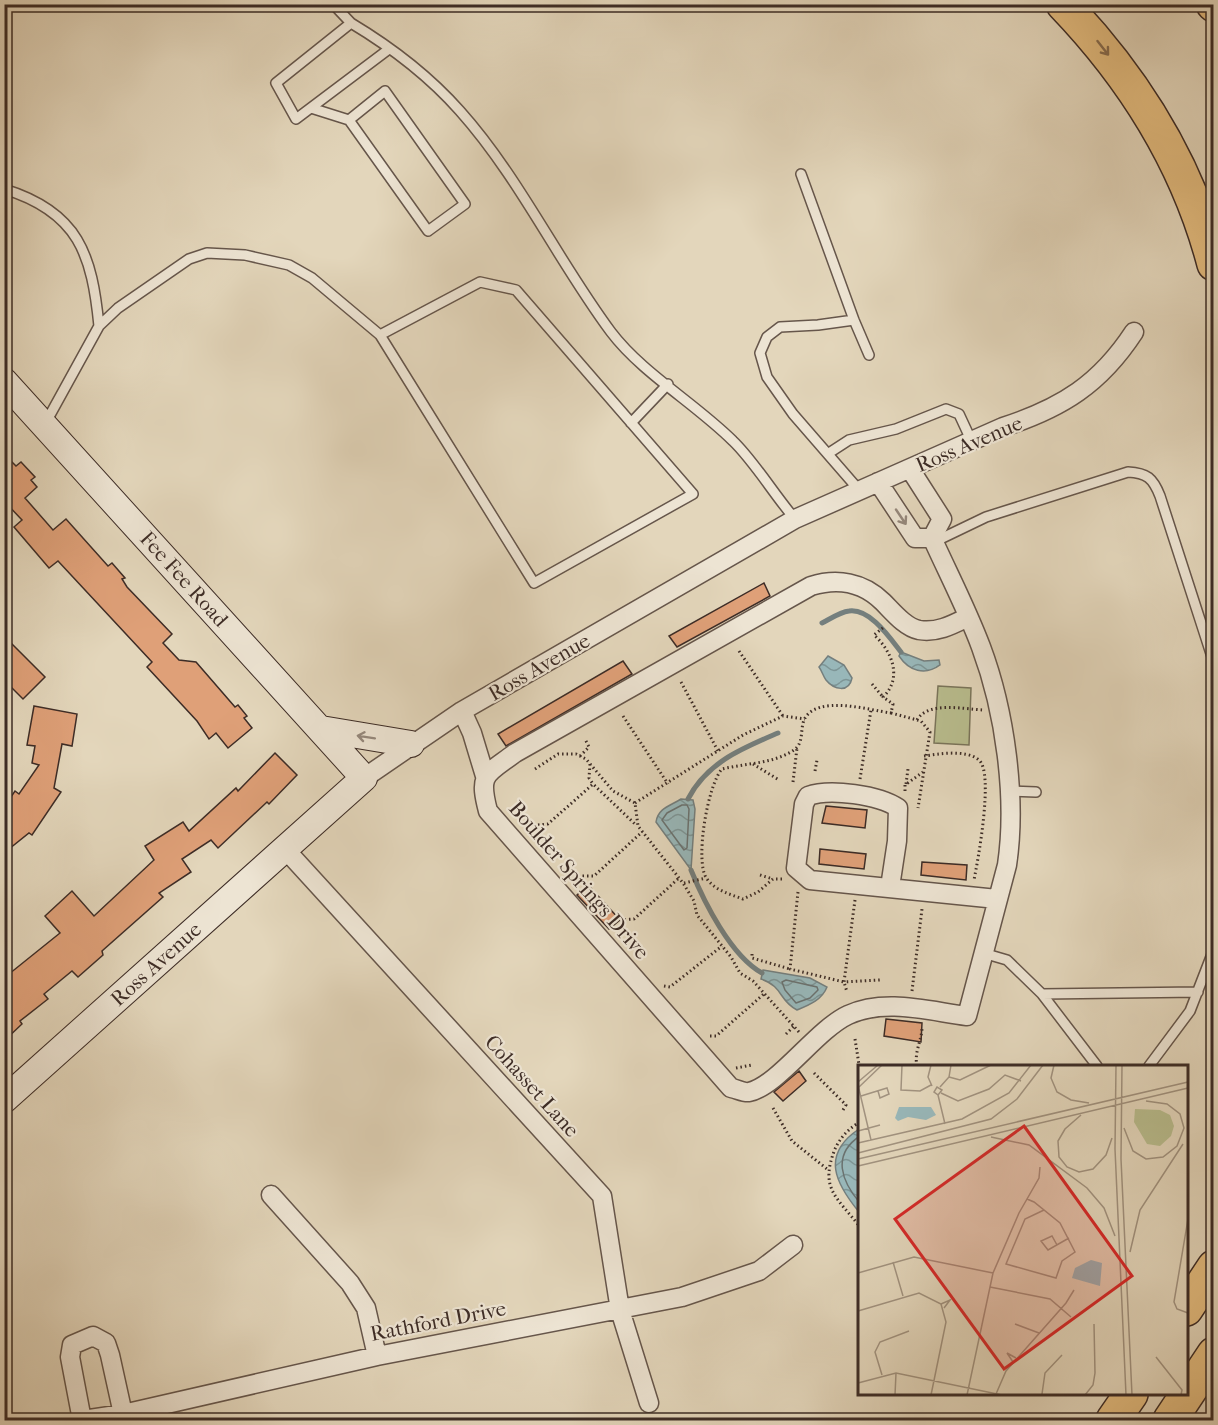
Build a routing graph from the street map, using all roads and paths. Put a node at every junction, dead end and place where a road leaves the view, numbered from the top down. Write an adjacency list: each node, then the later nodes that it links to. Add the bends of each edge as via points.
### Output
1 (333, 4): 3 (lane)
2 (1063, 4): 9 (highway, one-way to 9, via 1094,36 1133,87 1165,140 1189,191)
3 (351, 23): 4 (lane); 5 (lane, via 276,83 297,119)
4 (388, 49): 5 (lane); 16 (lane, via 417,69 460,111 495,155 613,334)
5 (311, 108): 6 (lane)
6 (349, 120): 6 (lane, via 428,231 465,204 385,91)
7 (801, 174): 10 (lane)
8 (4, 189): 11 (lane, via 54,212 82,243 94,281)
9 (1214, 264)
10 (854, 320): 14 (lane); 20 (lane, via 780,327 767,337 760,353 767,377)
11 (99, 326): 13 (lane, via 118,308 189,259 207,253 245,255 289,265); 18 (lane)
12 (1134, 332): 19 (street, Ross Avenue, via 1106,370 1078,393 1038,416)
13 (380, 335): 17 (lane, via 480,282 516,290); 17 (lane, via 534,583 693,494)
14 (869, 355)
15 (4, 381): 18 (street, Fee Fee Road)
16 (668, 384): 17 (lane); 24 (lane, via 735,443)
17 (631, 423)
18 (44, 425): 41 (street, Fee Fee Road)
19 (972, 442): 20 (lane, via 959,414 946,409 896,429 849,440); 21 (street, Ross Avenue)
20 (829, 453): 23 (lane)
21 (910, 469): 22 (street, Ross Avenue); 25 (street, via 942,519)
22 (878, 482): 23 (street, Ross Avenue); 25 (street, one-way to 25, via 915,538)
23 (858, 490): 24 (street, Ross Avenue)
24 (795, 519): 35 (street, Ross Avenue)
25 (933, 540): 26 (street); 29 (lane, via 986,516 1128,472 1142,473 1154,480)
26 (968, 617): 55 (street, via 944,628 917,630 881,600 848,582 829,580 811,586 515,753); 63 (street, via 998,703)
27 (888, 624): 32 (path, via 874,635 891,656 894,672 891,689)
28 (739, 651): 38 (path)
29 (1214, 663)
30 (681, 682): 45 (path)
31 (872, 684): 32 (path)
32 (883, 698): 36 (path, via 892,704)
33 (871, 710): 36 (path); 39 (path, via 824,705 810,711); 62 (path)
34 (987, 710): 40 (path, via 930,709)
35 (462, 711): 43 (street, Ross Avenue); 55 (street, Boulder Springs Drive)
36 (891, 713): 40 (path)
37 (623, 716): 60 (path)
38 (783, 716): 39 (path); 45 (path)
39 (805, 719): 44 (path)
40 (917, 720): 47 (path, via 930,732)
41 (321, 729): 43 (street, one-way to 41); 56 (street, Fee Fee Road)
42 (585, 739): 46 (path, via 589,747)
43 (411, 744): 56 (street, Ross Avenue)
44 (797, 748): 50 (path); 58 (path)
45 (718, 751): 60 (path)
46 (580, 756): 49 (path); 51 (path, via 558,754)
47 (924, 756): 54 (path); 78 (path, via 945,753 977,758 982,763 982,835)
48 (817, 760): 53 (path)
49 (590, 764): 59 (path); 66 (path, via 613,791)
50 (753, 764): 57 (path); 75 (path, via 722,769 716,776 708,797 702,862)
51 (535, 769)
52 (908, 769): 61 (path)
53 (815, 771)
54 (923, 772): 61 (path); 67 (path)
55 (485, 776): 104 (street, Boulder Springs Drive, via 482,787 488,811 731,1088 747,1092 762,1086)
56 (364, 778): 71 (street, Ross Avenue)
57 (779, 780)
58 (793, 782)
59 (593, 784): 68 (path, via 548,824); 69 (path)
60 (668, 784): 66 (path)
61 (905, 785): 65 (path)
62 (858, 790)
63 (1008, 791): 64 (lane); 83 (street, via 1010,847)
64 (1036, 792)
65 (905, 795)
66 (635, 802): 69 (path)
67 (918, 808)
68 (538, 825)
69 (638, 826): 70 (path)
70 (642, 832): 73 (path, via 594,876); 74 (path)
71 (285, 849): 112 (street, Ross Avenue); 122 (street, Cohasset Lane, via 602,1196)
72 (760, 875): 76 (path)
73 (578, 876)
74 (679, 878): 79 (path); 85 (path, via 634,919)
75 (706, 878): 76 (path, via 720,891 743,899); 79 (path)
76 (773, 879): 77 (path)
77 (784, 879)
78 (974, 880)
79 (683, 883): 86 (path, via 698,915)
80 (890, 887): 80 (street, via 810,880 796,868 808,796 830,792 887,800 898,808); 83 (street)
81 (798, 892): 90 (path)
82 (855, 898): 92 (path)
83 (997, 899): 88 (street)
84 (922, 909): 98 (path)
85 (620, 920)
86 (722, 946): 93 (path, via 670,987); 95 (path, via 740,973)
87 (1214, 949): 96 (lane)
88 (983, 953): 97 (lane, via 1007,960); 104 (street, Boulder Springs Drive, via 967,1016 888,1005 848,1015)
89 (752, 954): 90 (path, via 758,961)
90 (790, 969): 92 (path)
91 (880, 980): 92 (path)
92 (844, 982): 94 (path)
93 (660, 987)
94 (847, 992)
95 (765, 993): 99 (path); 102 (path, via 716,1035)
96 (1198, 993): 97 (lane); 109 (lane, via 1190,1011)
97 (1042, 994): 108 (lane)
98 (911, 999)
99 (794, 1026): 101 (path); 104 (path)
100 (922, 1029): 107 (path)
101 (786, 1034)
102 (705, 1036)
103 (855, 1039): 106 (path)
104 (810, 1044)
105 (752, 1065): 110 (path)
106 (859, 1065)
107 (917, 1065)
108 (1096, 1065)
109 (1150, 1065)
110 (734, 1069)
111 (814, 1073): 114 (path, via 846,1105)
112 (4, 1100)
113 (773, 1108): 116 (path, via 792,1141)
114 (843, 1110)
115 (858, 1123): 116 (path, via 838,1143)
116 (827, 1169): 118 (path, via 834,1195)
117 (271, 1195): 124 (street, via 350,1283 366,1308)
118 (858, 1225)
119 (793, 1245): 122 (street, Rathford Drive, via 759,1271 730,1282)
120 (1214, 1267): 121 (highway)
121 (1188, 1306)
122 (620, 1310): 124 (street, Rathford Drive); 128 (street, Cohasset Lane)
123 (1214, 1354): 125 (highway)
124 (377, 1356): 129 (street, Rathford Drive)
125 (1188, 1393)
126 (1130, 1395): 131 (highway)
127 (1187, 1395): 132 (highway)
128 (649, 1402)
129 (123, 1414): 130 (street, Rathford Drive); 130 (street, via 106,1343 93,1336 72,1344 69,1357)
130 (82, 1420)
131 (1113, 1420)
132 (1170, 1420)

